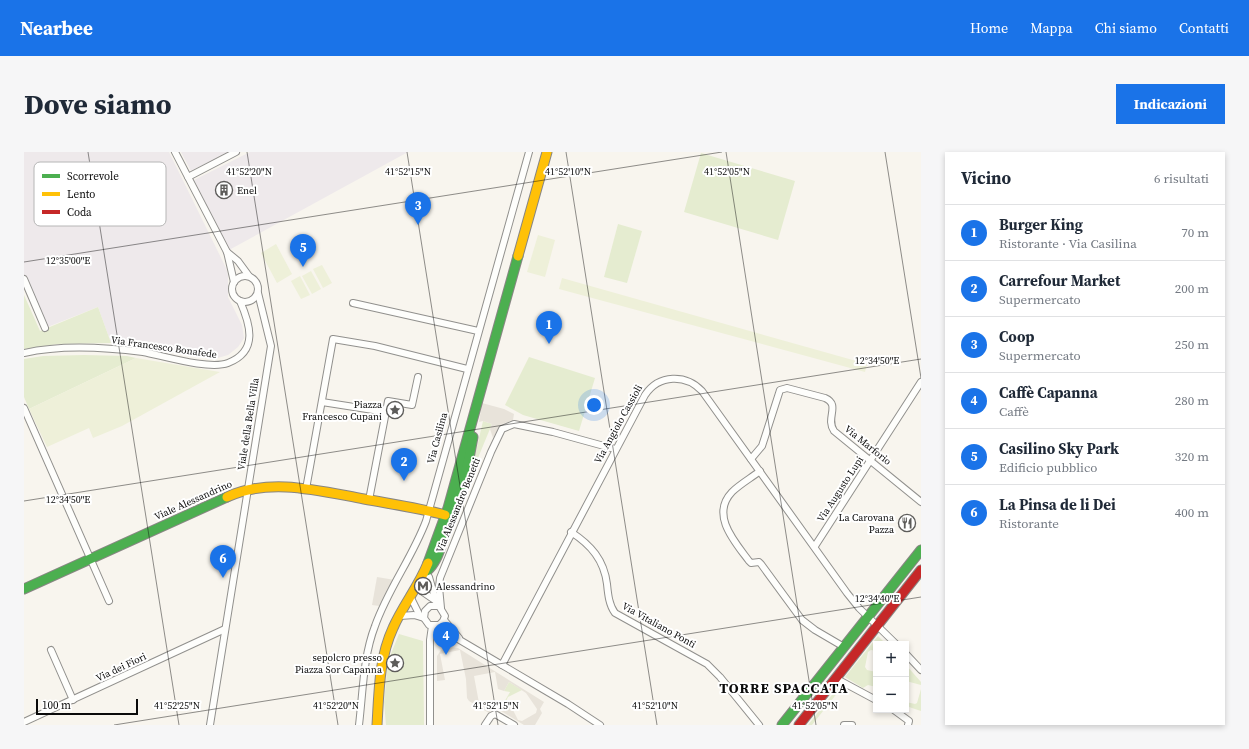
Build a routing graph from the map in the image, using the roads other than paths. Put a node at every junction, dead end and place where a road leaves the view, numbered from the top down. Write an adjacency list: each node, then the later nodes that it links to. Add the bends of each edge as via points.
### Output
1 (175, 152): 5 (street, Viale della Bella Villa)
2 (236, 152): 5 (street)
3 (529, 152): 14 (street, Via Casilina)
4 (547, 152): 21 (street)
5 (188, 177): 6 (street, Viale della Bella Villa)
6 (227, 252): 7 (street, Viale della Bella Villa); 9 (street, Viale della Bella Villa)
7 (249, 276): 9 (street, via 240,276); 10 (street, Viale della Bella Villa, via 256,281)
8 (24, 279): 13 (street)
9 (234, 282): 11 (street, Viale della Bella Villa, via 232,291)
10 (258, 293): 11 (street, via 250,301); 27 (street, Viale della Bella Villa, via 271,346)
11 (240, 301): 15 (street, Via Francesco Bonafede, via 248,319 250,337 241,354 227,363 207,364 143,352 106,349 57,349)
12 (353, 303): 14 (street)
13 (45, 328)
14 (478, 331): 16 (street, Via Casilina)
15 (24, 353)
16 (467, 369): 19 (street, via 374,346 333,339); 31 (street, Via Casilina)
17 (418, 377): 22 (street, via 412,405 388,401)
18 (921, 382): 25 (street, Via Augusto Lupi)
19 (322, 402): 22 (street); 28 (street)
20 (24, 410): 36 (street)
21 (474, 411): 32 (street); 38 (street, via 470,455 458,506 434,562 430,569)
22 (386, 412): 29 (street)
23 (615, 449): 24 (street, Via Angiolo Cassioli, via 651,386 662,380 680,379 692,382 702,391); 33 (street, Via Angiolo Cassioli); 43 (street, Via Alessandro Benetti, via 518,424 511,424 502,429 490,452 440,578)
24 (751, 459): 25 (street, Via Marforio, via 760,450 778,392 784,388 831,401 833,407 830,424 833,430); 26 (street, Via Angiolo Cassioli)
25 (870, 460): 30 (street, Via Marforio); 34 (street, Via Augusto Lupi)
26 (760, 471): 34 (street, Via Angiolo Cassioli); 53 (street, via 728,497 724,515 727,530 750,563 761,564 802,620)
27 (248, 488): 28 (street, Viale Alessandrino, via 277,486); 36 (street, Viale Alessandrino); 50 (street, Viale della Bella Villa)
28 (306, 489): 29 (street, Viale Alessandrino)
29 (369, 500): 31 (street, Viale Alessandrino)
30 (921, 502)
31 (429, 510): 32 (street, Viale Alessandrino); 65 (street, Via Casilina, via 418,542 374,628 366,662)
32 (445, 515): 38 (street)
33 (572, 532): 56 (street, Via Angiolo Cassioli); 71 (street, Via Vitaliano Ponti, via 590,547 601,563 606,576 610,604 616,613 709,666)
34 (815, 546): 46 (street, Via Angiolo Cassioli, via 847,593)
35 (921, 550): 46 (street)
36 (90, 559): 40 (street, Viale Alessandrino); 42 (street)
37 (921, 570): 48 (street)
38 (424, 572): 39 (street); 43 (street, via 429,576)
39 (417, 588): 41 (street); 43 (street)
40 (24, 589)
41 (411, 598): 44 (street); 45 (street)
42 (109, 601)
43 (439, 605): 45 (street, via 428,608); 47 (street, via 444,613)
44 (400, 616): 45 (street); 66 (street, via 384,655)
45 (422, 617): 49 (street)
46 (868, 617): 48 (street, Via Angiolo Cassioli); 53 (street)
47 (444, 620): 49 (street); 51 (street)
48 (877, 625): 52 (street, Via Angiolo Cassioli); 58 (street)
49 (434, 626): 51 (street); 67 (street, via 430,640)
50 (225, 629): 60 (street, Via dei Fiori); 64 (street, Viale della Bella Villa)
51 (460, 639): 56 (street)
52 (893, 641)
53 (844, 647): 72 (street)
54 (51, 650): 60 (street)
55 (909, 657): 57 (street)
56 (502, 665): 63 (street)
57 (921, 670)
58 (835, 678): 59 (street); 73 (street)
59 (873, 698)
60 (73, 700): 62 (street, Via dei Fiori)
61 (899, 713): 76 (street, via 908,718)
62 (24, 722)
63 (591, 722): 70 (street)
64 (210, 725)
65 (359, 725)
66 (377, 725)
67 (430, 725)
68 (485, 725): 69 (street, via 490,716 495,714)
69 (514, 725)
70 (600, 725)
71 (759, 725)
72 (782, 725)
73 (799, 725)
74 (844, 725): 75 (street)
75 (852, 725)
76 (908, 725)

